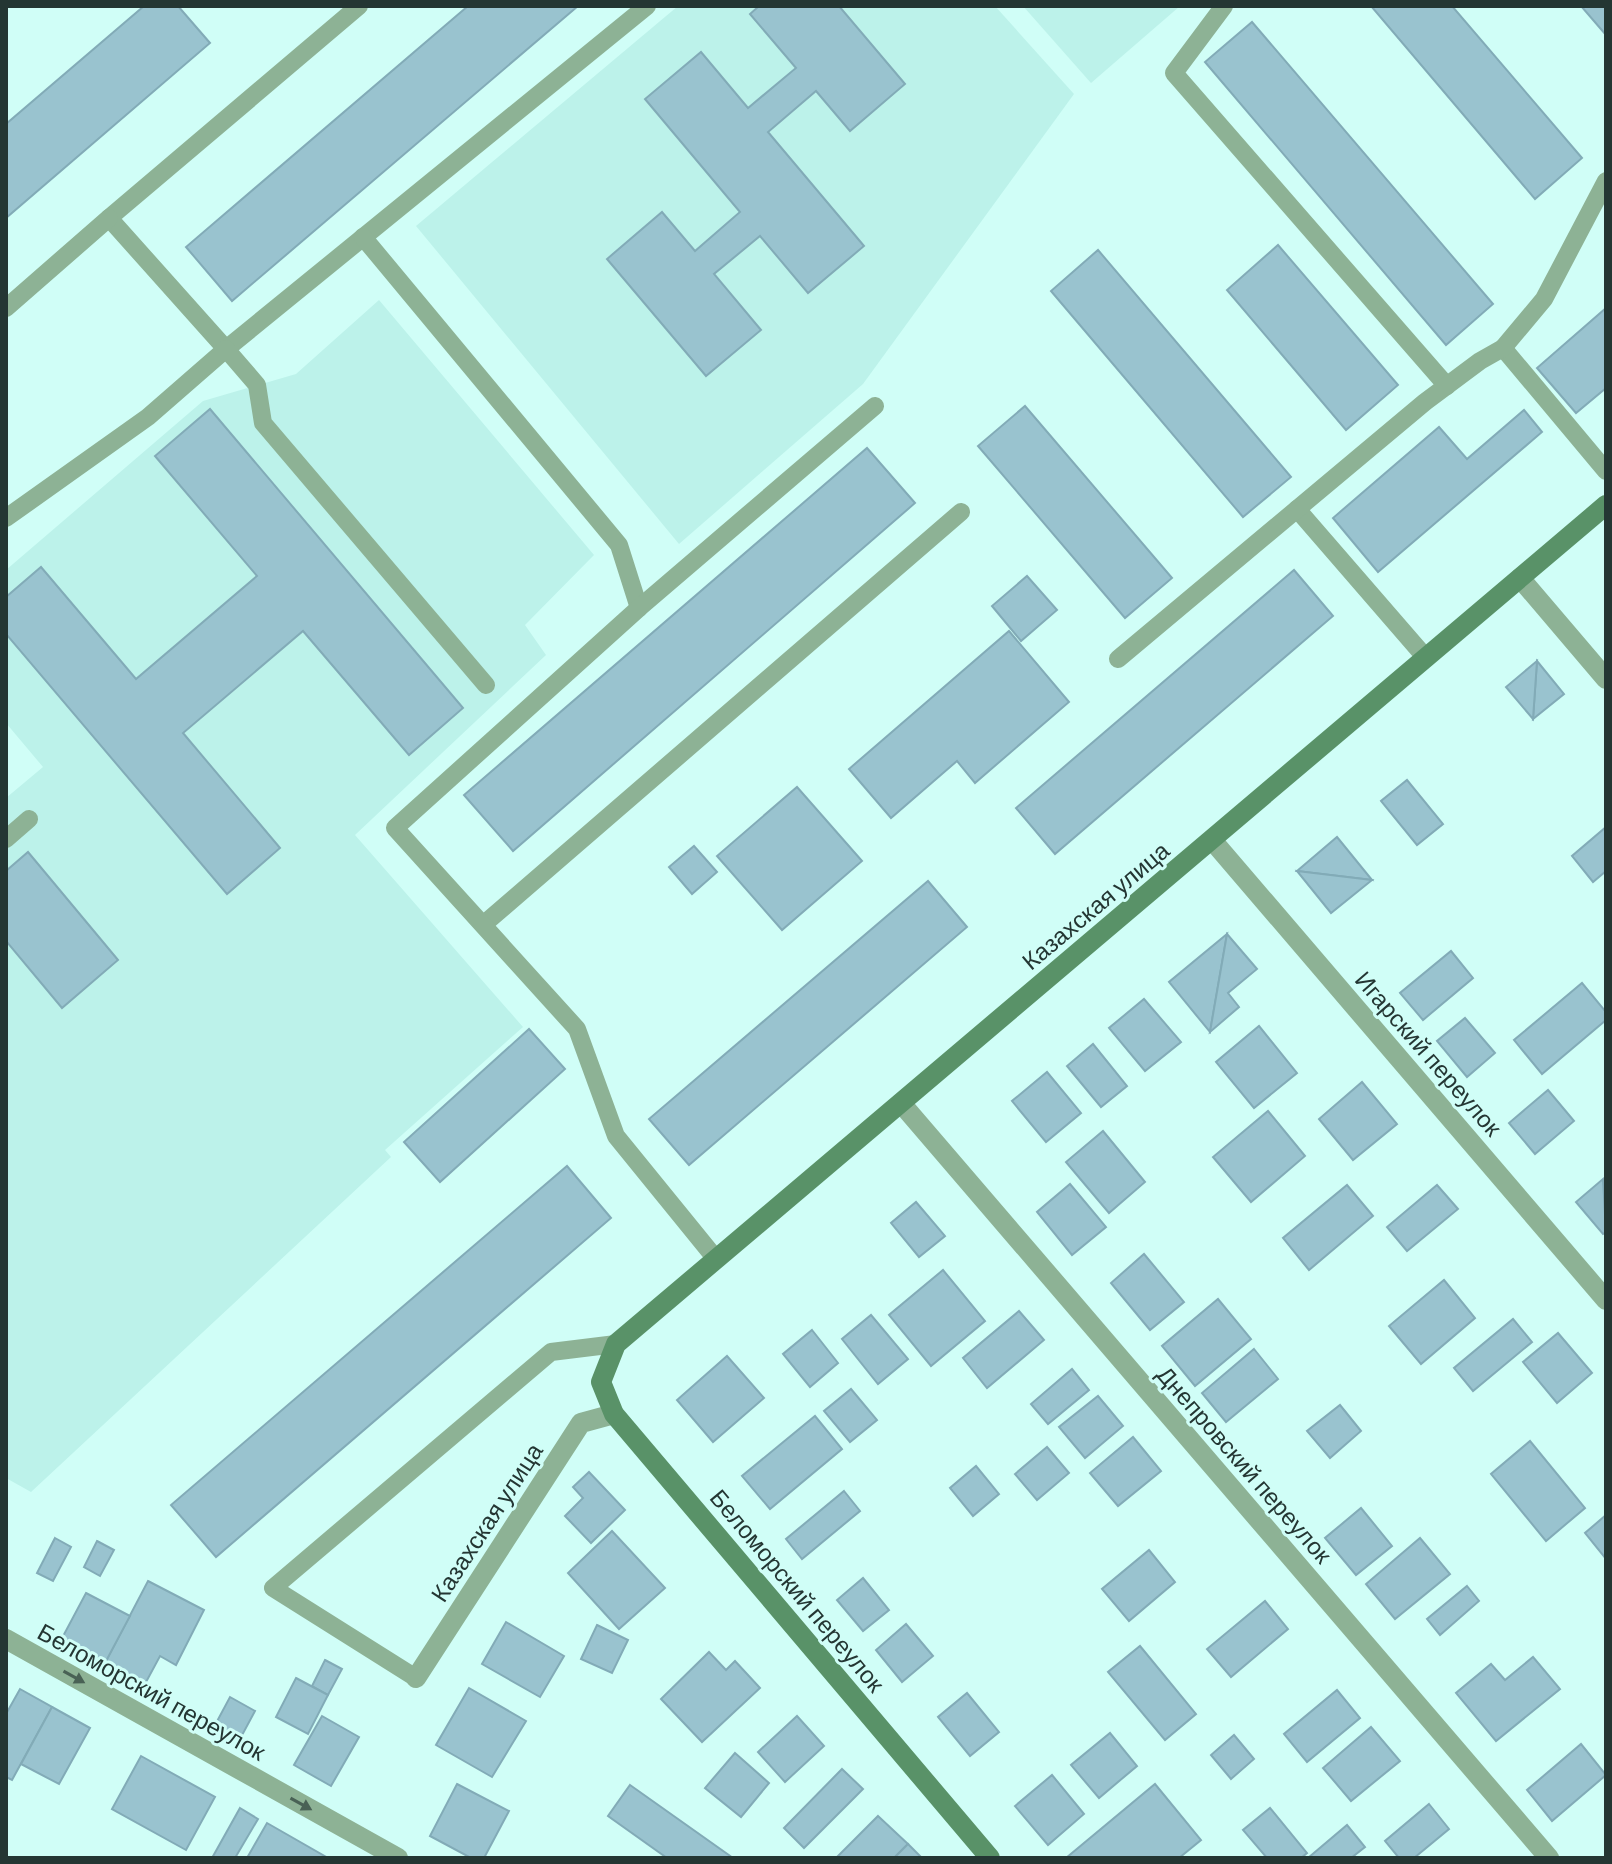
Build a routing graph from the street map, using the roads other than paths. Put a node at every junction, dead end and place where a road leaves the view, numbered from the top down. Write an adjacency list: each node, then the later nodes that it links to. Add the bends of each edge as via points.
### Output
1 (359, 6): 5 (lane)
2 (647, 6): 6 (lane)
3 (1224, 6): 10 (lane, via 1174,73)
4 (1606, 181): 8 (lane, via 1544,299)
5 (109, 218): 7 (lane); 9 (lane)
6 (363, 237): 9 (lane); 18 (lane, via 619,545)
7 (6, 308)
8 (1503, 348): 10 (lane); 12 (lane)
9 (226, 349): 16 (lane, via 148,417); 22 (lane, via 257,385 263,423)
10 (1447, 386): 14 (lane)
11 (875, 406): 18 (lane)
12 (1606, 471)
13 (1606, 505): 17 (main road, Казахская улица)
14 (1297, 509): 19 (lane); 20 (lane)
15 (961, 512): 26 (lane)
16 (6, 518)
17 (1520, 578): 19 (main road, Казахская улица); 21 (street)
18 (639, 608): 26 (lane, via 395,828)
19 (1426, 658): 25 (main road, Казахская улица)
20 (1118, 659)
21 (1606, 679)
22 (486, 685)
23 (29, 819): 24 (lane)
24 (6, 839)
25 (1212, 840): 27 (main road, Казахская улица); 29 (street, Игарский переулок)
26 (484, 924): 28 (lane, via 577,1029 616,1136)
27 (901, 1103): 28 (main road, Казахская улица); 36 (street, Днепровский переулок)
28 (716, 1259): 30 (main road, Казахская улица)
29 (1606, 1300)
30 (616, 1344): 31 (main road, Беломорский переулок, via 601,1382); 33 (lane, via 551,1352 273,1588)
31 (614, 1414): 33 (street, Казахская улица, via 581,1423); 35 (main road, Беломорский переулок)
32 (6, 1639): 34 (street, Беломорский переулок, one-way to 34)
33 (416, 1678)
34 (398, 1858)
35 (990, 1858)
36 (1549, 1858)

